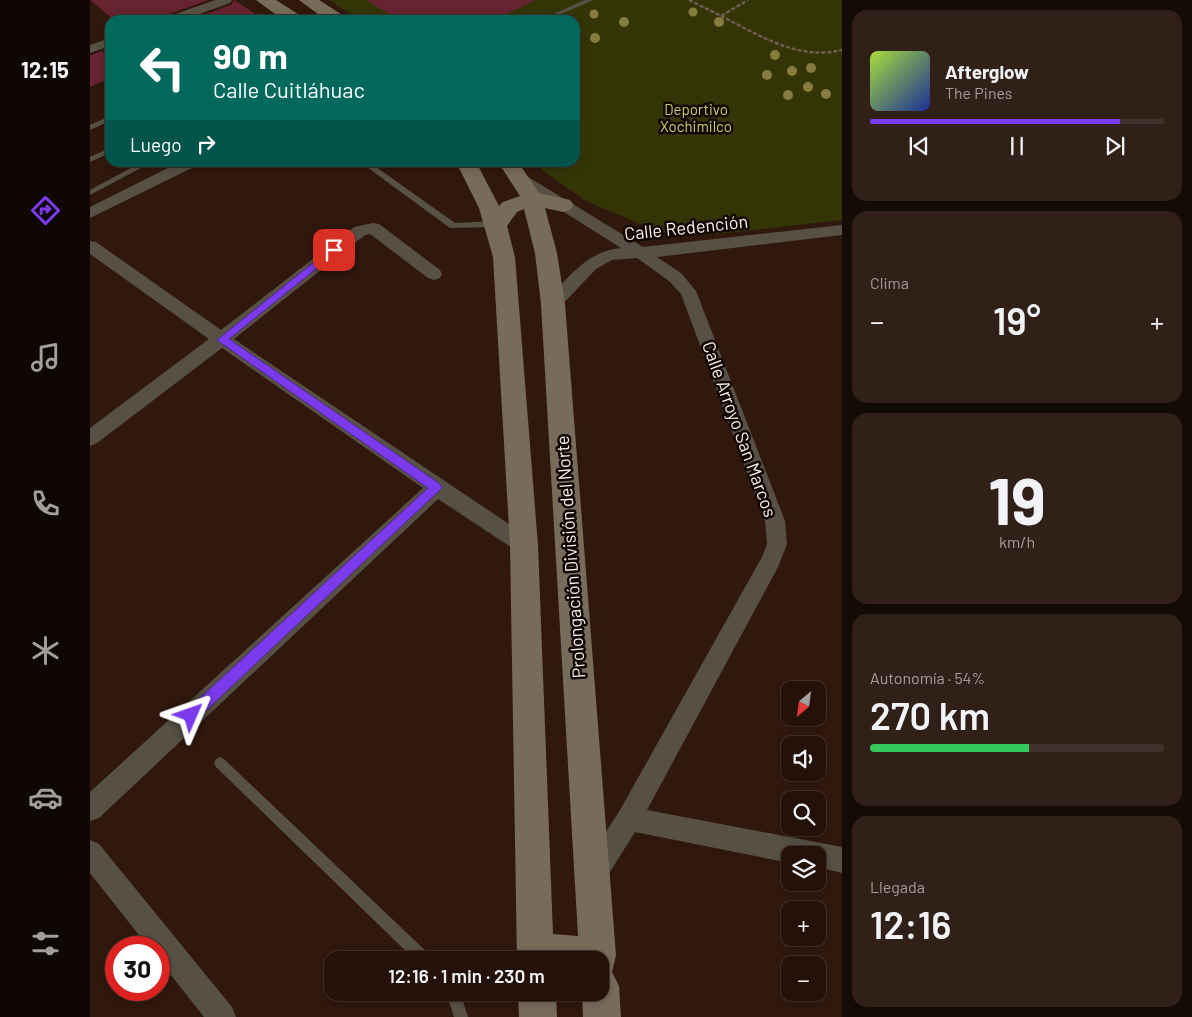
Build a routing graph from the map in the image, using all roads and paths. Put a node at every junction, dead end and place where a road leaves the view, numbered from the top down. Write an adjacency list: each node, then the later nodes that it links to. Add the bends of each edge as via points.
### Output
1 (226, 0): 7 (street)
2 (264, 0): 8 (main road)
3 (308, 0): 9 (main road)
4 (590, 0): 10 (lane)
5 (689, 0): 11 (path)
6 (748, 0): 11 (path)
7 (185, 15)
8 (287, 15)
9 (330, 15)
10 (555, 15)
11 (721, 16): 14 (path, via 803,52)
12 (105, 44): 13 (street)
13 (90, 49)
14 (842, 50)
15 (105, 120): 16 (lane)
16 (90, 128)
17 (105, 152): 18 (lane)
18 (90, 160)
19 (139, 167): 24 (lane)
20 (184, 167): 26 (street)
21 (370, 167): 27 (lane, via 453,226)
22 (469, 167): 27 (main road, via 480,183)
23 (520, 180): 25 (main road); 27 (main road, via 510,207); 32 (main road, Prolongación División del Norte, via 546,253)
24 (90, 193)
25 (563, 204): 30 (street, Calle Arroyo San Marcos)
26 (90, 213)
27 (497, 224): 36 (main road, via 504,257)
28 (842, 230): 30 (street, Calle Redención)
29 (90, 246): 33 (street)
30 (639, 252): 32 (street, Calle Redención, via 609,255 590,265); 39 (street, Calle Arroyo San Marcos, via 675,277 688,291 775,521 776,544 771,560)
31 (434, 274): 33 (street, via 373,228 360,231)
32 (553, 304): 44 (main road, Prolongación División del Norte)
33 (222, 340): 34 (street); 35 (street)
34 (90, 438)
35 (436, 488): 36 (street); 38 (street)
36 (524, 545): 46 (main road)
37 (220, 764): 45 (lane)
38 (90, 809)
39 (629, 819): 40 (street); 44 (street, Calle Arroyo San Marcos)
40 (781, 848)
41 (90, 852): 51 (street)
42 (826, 857): 43 (street)
43 (842, 860)
44 (593, 876): 47 (main road, Prolongación División del Norte)
45 (416, 951)
46 (536, 951)
47 (598, 951)
48 (456, 1001): 52 (lane)
49 (537, 1001): 53 (main road)
50 (601, 1001): 54 (main road, Prolongación División del Norte)
51 (222, 1017)
52 (461, 1017)
53 (538, 1017)
54 (602, 1017)

